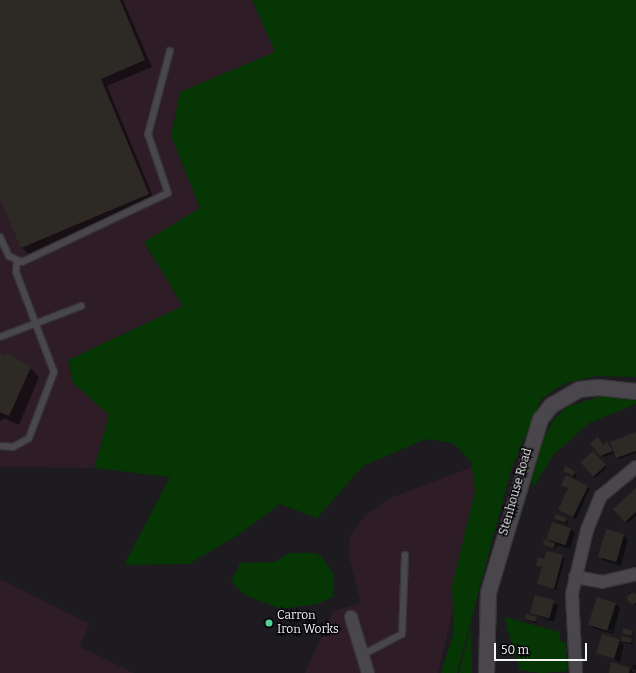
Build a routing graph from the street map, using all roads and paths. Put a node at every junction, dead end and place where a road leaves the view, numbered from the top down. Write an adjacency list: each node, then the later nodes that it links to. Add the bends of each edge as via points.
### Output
1 (170, 51): 3 (lane, via 148,134 168,193 22,262)
2 (0, 237): 3 (lane, via 9,256)
3 (17, 260): 5 (lane, via 16,272)
4 (81, 306): 5 (lane)
5 (35, 324): 6 (lane); 8 (lane, via 54,372 29,438 13,447)
6 (0, 337)
7 (636, 391): 16 (street, Stenhouse Road, via 598,386 579,389 552,405 540,419 488,592)
8 (0, 446)
9 (636, 467): 12 (street, via 613,484 594,508)
10 (405, 555): 14 (lane, via 402,634)
11 (636, 574): 12 (street, via 602,582)
12 (576, 577): 17 (street, via 571,607 578,659)
13 (351, 617): 14 (street)
14 (362, 654): 15 (street)
15 (368, 673)
16 (486, 673)
17 (576, 673)

